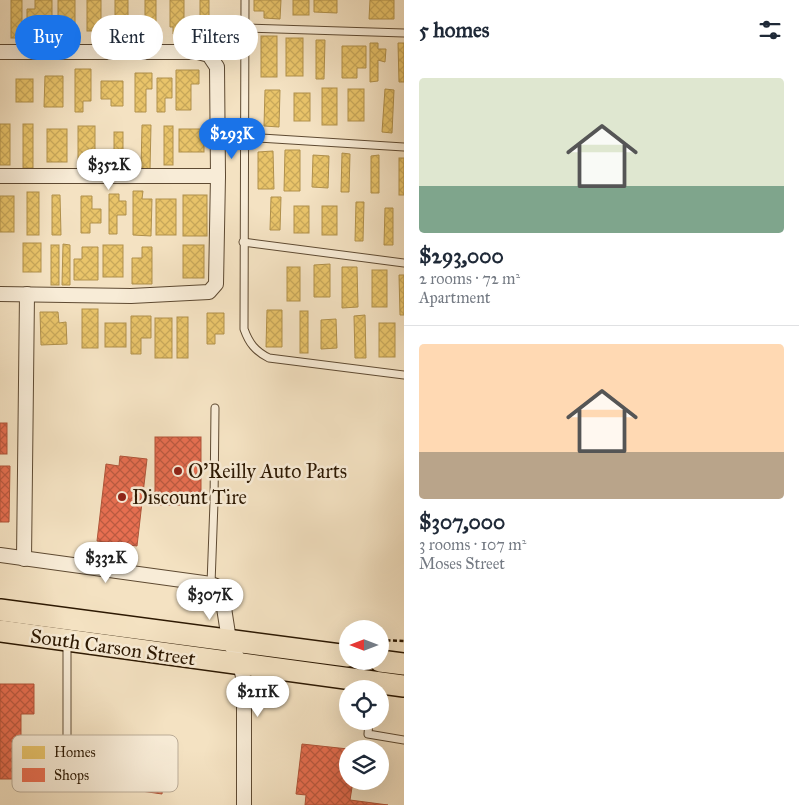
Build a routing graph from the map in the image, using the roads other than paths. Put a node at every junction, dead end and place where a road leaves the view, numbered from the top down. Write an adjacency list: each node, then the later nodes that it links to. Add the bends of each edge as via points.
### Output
1 (245, 0): 2 (lane)
2 (244, 15)
3 (258, 28): 4 (lane)
4 (404, 33)
5 (0, 52): 10 (street, via 198,52 209,55 217,68)
6 (244, 60): 7 (lane)
7 (244, 137): 8 (lane); 11 (lane)
8 (404, 147)
9 (0, 176): 10 (street)
10 (218, 176): 14 (street, via 216,284 209,292 131,296)
11 (243, 242): 12 (lane); 15 (lane, via 244,329 249,342 259,353 269,358)
12 (404, 263)
13 (0, 294): 14 (street)
14 (28, 294): 18 (street)
15 (404, 375)
16 (215, 408): 19 (lane)
17 (0, 555): 18 (street)
18 (24, 558): 19 (street)
19 (211, 584): 23 (street, via 222,595)
20 (0, 610): 23 (main road, South Carson Street)
21 (0, 631): 22 (main road, South Carson Street)
22 (67, 640): 26 (main road, South Carson Street); 32 (lane)
23 (228, 640): 24 (main road, South Carson Street); 26 (street)
24 (339, 655)
25 (389, 662): 27 (main road)
26 (240, 664): 28 (main road, South Carson Street); 34 (street, via 244,688)
27 (404, 664)
28 (339, 680)
29 (389, 686): 30 (main road, South Carson Street)
30 (404, 686)
31 (368, 730): 33 (lane, via 368,734)
32 (67, 735)
33 (404, 740)
34 (244, 805)

